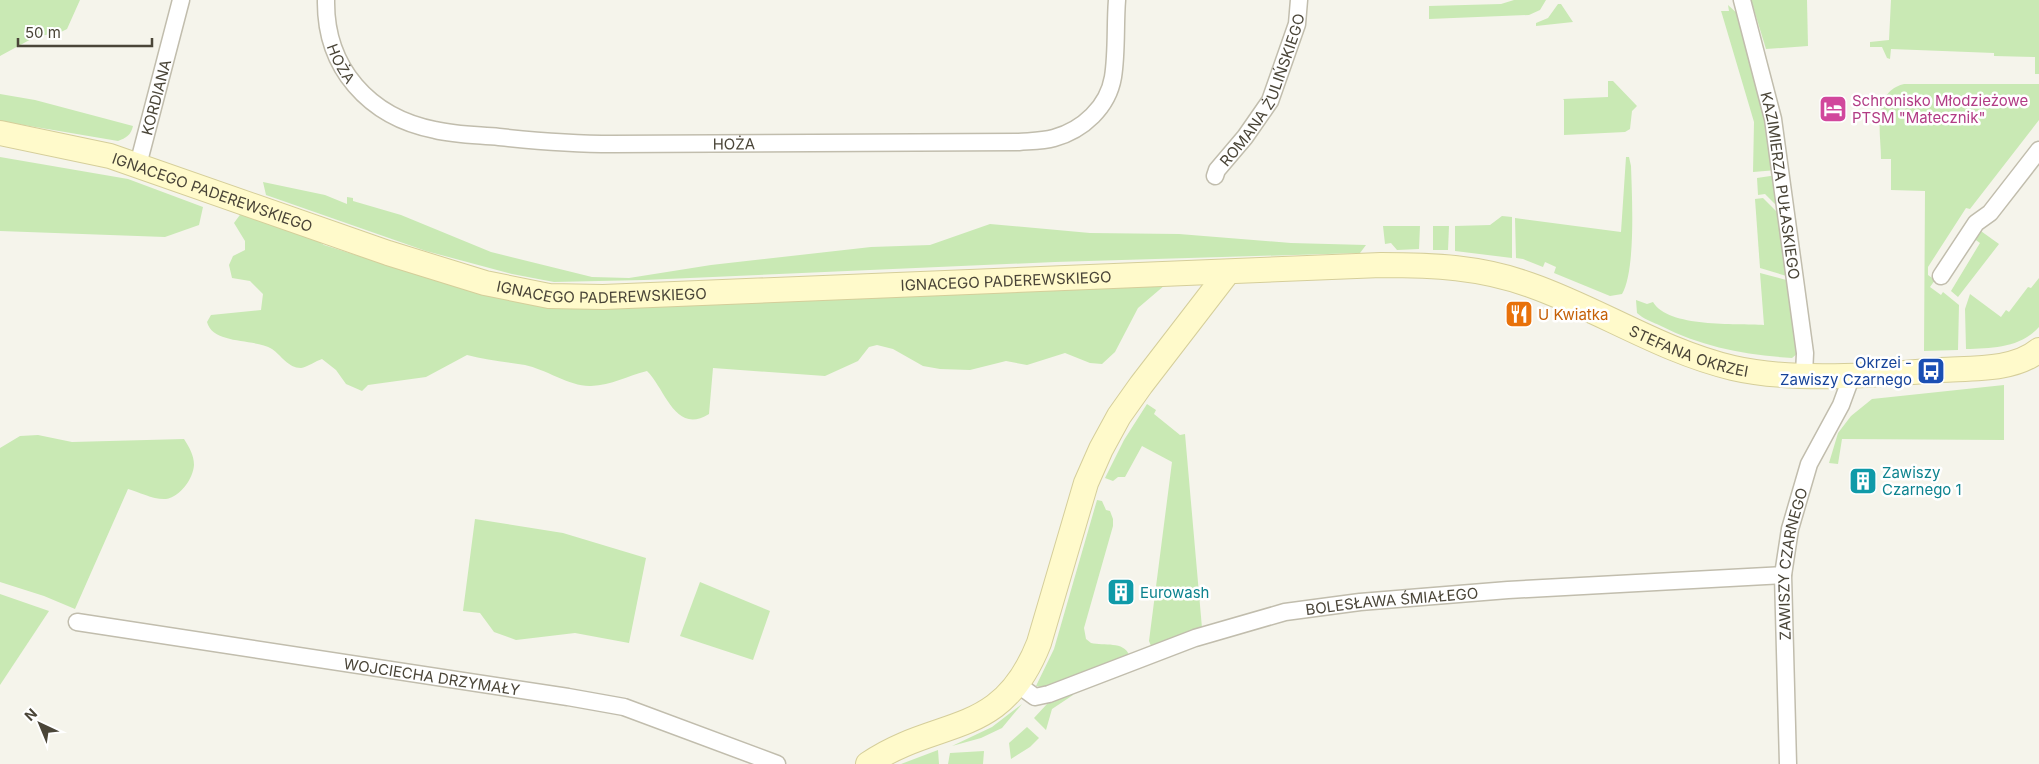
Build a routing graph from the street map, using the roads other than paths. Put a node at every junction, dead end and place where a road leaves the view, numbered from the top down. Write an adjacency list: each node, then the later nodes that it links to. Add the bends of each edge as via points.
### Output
1 (182, 0): 8 (street, KORDIANA)
2 (326, 0): 3 (street, HOŻA, via 328,34 343,69 360,92 394,116 436,131 572,144 1019,142 1054,138 1090,118 1107,96 1113,78)
3 (1117, 0)
4 (1299, 0): 9 (street, ROMANA ŻULIŃSKIEGO, via 1297,24 1270,101)
5 (1742, 0): 13 (street, KAZIMIERZA PUŁASKIEGO, via 1767,90 1778,146 1805,353)
6 (0, 132): 8 (street, IGNACEGO PADEREWSKIEGO, via 60,143)
7 (2039, 150): 11 (street, via 1990,213 1976,223)
8 (138, 165): 10 (street, IGNACEGO PADEREWSKIEGO, via 421,264 485,283 549,296 603,297)
9 (1215, 176)
10 (1228, 272): 13 (street, STEFANA OKRZEI, via 1398,265 1450,266 1480,271 1536,287 1686,354 1758,373); 17 (street, via 1141,385 1101,449 1086,483 1040,643)
11 (1941, 276)
12 (2038, 354): 14 (street, STEFANA OKRZEI, via 2011,363 1983,367)
13 (1804, 375): 14 (street, STEFANA OKRZEI)
14 (1852, 375): 15 (street, ZAWISZY CZARNEGO, via 1841,405 1809,464 1790,529)
15 (1783, 575): 17 (street, BOLESŁAWA ŚMIAŁEGO, via 1508,590 1370,601 1285,612 1195,638 1049,694 1035,697); 20 (street, ZAWISZY CZARNEGO)
16 (77, 622): 18 (street, WOJCIECHA DRZYMAŁY, via 624,707)
17 (1017, 684): 19 (street, via 1001,702 983,715 893,750)
18 (777, 764)
19 (868, 764)
20 (1788, 764)

